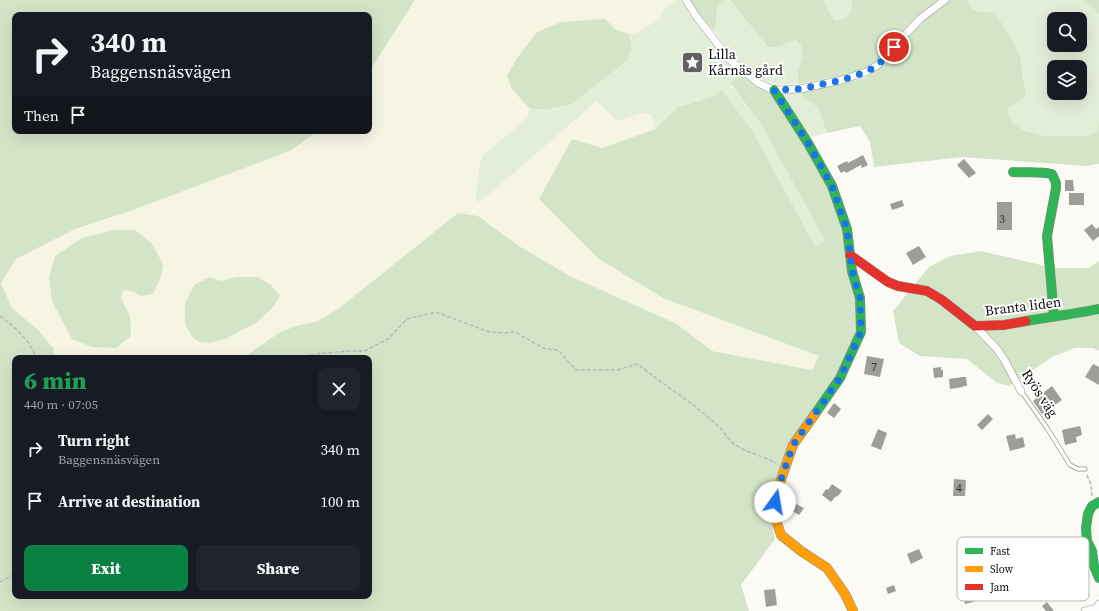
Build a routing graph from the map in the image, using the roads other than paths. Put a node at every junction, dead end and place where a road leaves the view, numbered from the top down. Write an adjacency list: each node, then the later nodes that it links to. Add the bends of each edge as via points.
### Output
1 (686, 0): 3 (street, via 730,60 760,84)
2 (945, 0): 3 (street, via 921,18 878,65 866,72 800,89)
3 (774, 90): 5 (street, via 832,186 847,229)
4 (1013, 172): 7 (street, via 1052,174 1056,183 1047,236)
5 (850, 255): 8 (street, Branta liden, via 888,282 927,291); 16 (street, via 860,298 861,332 840,378 793,445 777,491 774,514 781,535 826,568 845,594)
6 (1099, 309): 7 (street, Branta liden)
7 (1054, 316): 8 (street, Branta liden, via 1004,325)
8 (975, 326): 9 (street, Ryös väg, via 997,349)
9 (1021, 391): 10 (lane, Ryös väg, via 1070,465)
10 (1085, 470)
11 (1096, 504): 12 (street, via 1088,514)
12 (1087, 537)
13 (1089, 545): 14 (street)
14 (1099, 578)
15 (1098, 606): 17 (street)
16 (853, 611)
17 (1086, 611)

